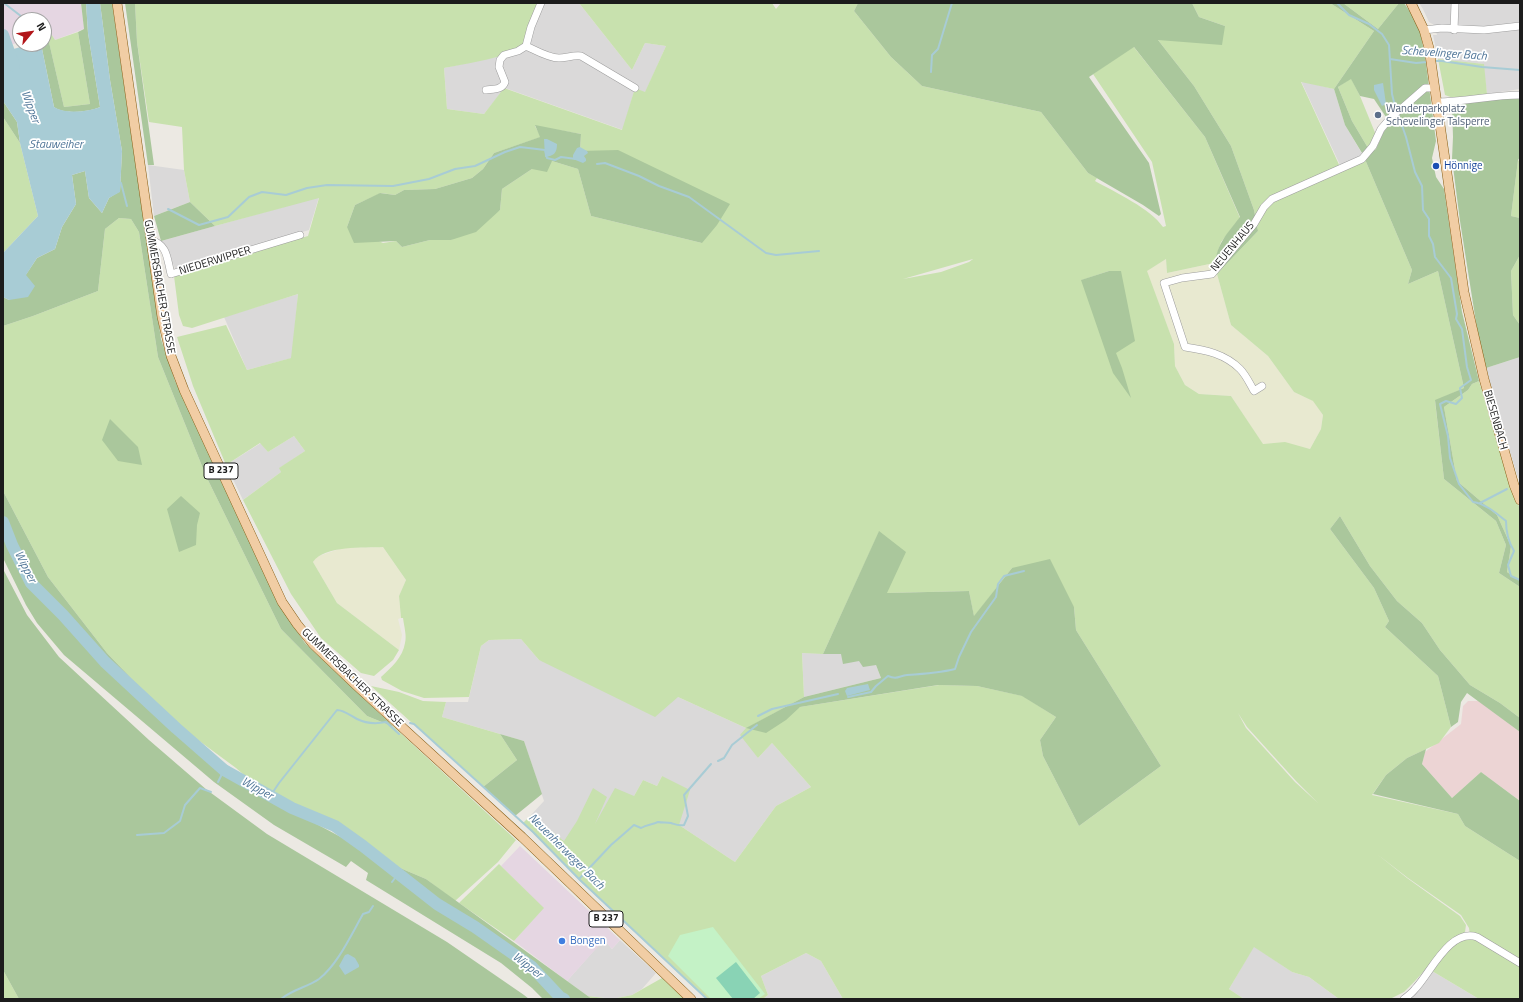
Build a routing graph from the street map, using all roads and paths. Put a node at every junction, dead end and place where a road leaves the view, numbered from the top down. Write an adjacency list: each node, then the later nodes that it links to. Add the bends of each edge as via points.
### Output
1 (117, 3): 17 (main road, GUMMERSBACHER STRASSE / B 237)
2 (541, 3): 8 (street)
3 (1411, 3): 6 (main road, BIESENBACH)
4 (1455, 3): 7 (street)
5 (1520, 26): 7 (street)
6 (1424, 30): 7 (street); 10 (main road, BIESENBACH)
7 (1454, 30)
8 (526, 46): 9 (street, via 558,58 581,56); 11 (street, via 504,55 500,60 499,67 504,86)
9 (635, 88)
10 (1435, 88): 15 (main road, BIESENBACH); 18 (street, NEUENHAUS, via 1425,88 1393,115 1381,129 1374,146 1362,159 1272,200 1212,274 1164,283 1185,347 1218,354 1240,370 1254,391)
11 (486, 90)
12 (1520, 92): 13 (street)
13 (1504, 95): 14 (street); 15 (street)
14 (1520, 95)
15 (1437, 102): 19 (main road, BIESENBACH, via 1464,292 1493,414)
16 (300, 235): 17 (street, NIEDERWIPPER, via 171,274 164,248)
17 (151, 240): 21 (main road, GUMMERSBACHER STRASSE / B 237, via 166,336 177,375 269,576 297,624 313,644 356,686 522,837)
18 (1262, 386)
19 (1520, 500)
20 (1520, 963): 22 (street, via 1478,937 1462,937 1450,944 1415,989)
21 (691, 999)
22 (1404, 999)

